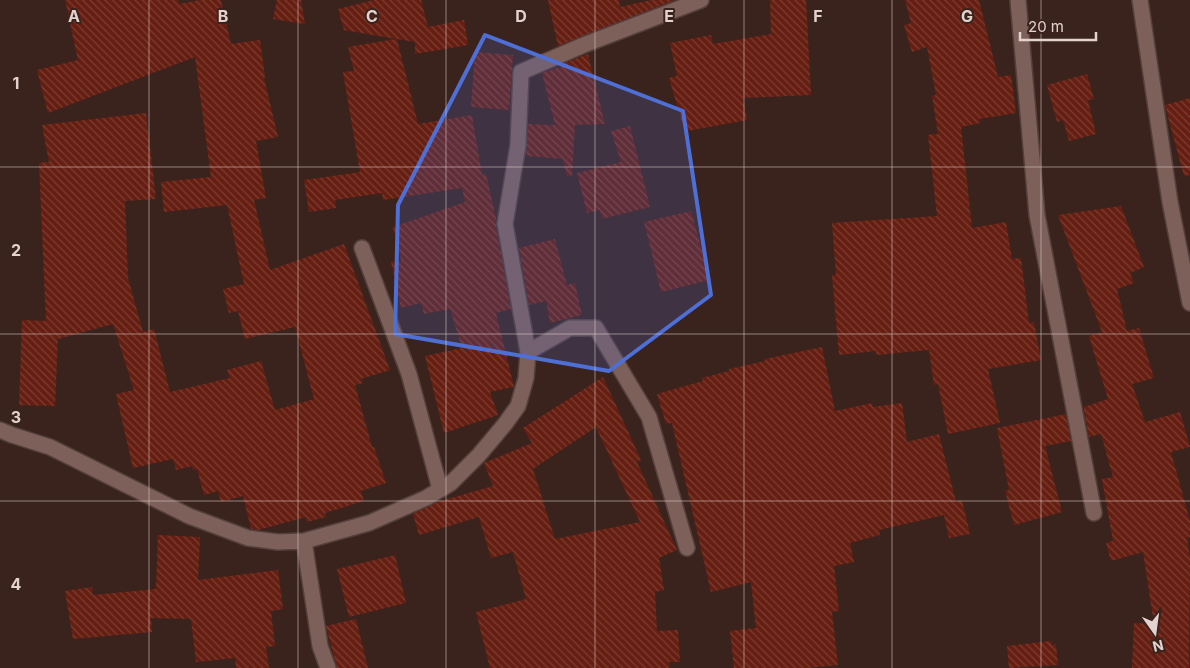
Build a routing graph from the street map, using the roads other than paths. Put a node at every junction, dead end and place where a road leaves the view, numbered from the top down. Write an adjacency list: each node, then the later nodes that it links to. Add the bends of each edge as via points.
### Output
1 (701, 0): 6 (street, via 521,72 518,145 505,224)
2 (1018, 0): 9 (street, via 1037,216)
3 (1140, 0): 5 (street, via 1170,202)
4 (362, 248): 8 (street, via 409,374)
5 (1190, 303)
6 (528, 352): 8 (street, via 526,378 518,406 479,455 451,483); 11 (street, via 570,328 596,328 649,417)
7 (0, 430): 10 (street, via 50,447 189,516 248,538)
8 (440, 489): 10 (street, via 369,523)
9 (1094, 513)
10 (304, 541): 12 (street, via 320,646)
11 (687, 548)
12 (328, 668)

